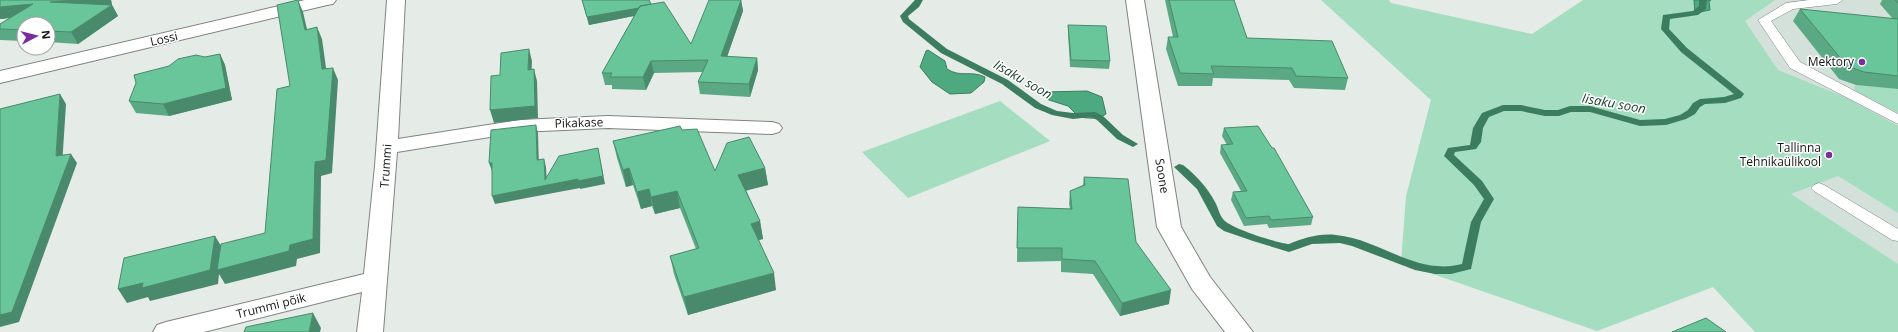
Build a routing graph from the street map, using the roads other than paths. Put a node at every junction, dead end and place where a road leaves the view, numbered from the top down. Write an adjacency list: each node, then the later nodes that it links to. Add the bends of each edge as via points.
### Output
1 (327, 0): 5 (street, Lossi)
2 (396, 0): 8 (street, Trummi)
3 (1136, 0): 14 (street, Soone, via 1169,227 1201,283)
4 (1840, 3): 6 (lane, via 1790,6 1764,20 1795,65)
5 (0, 77)
6 (1898, 120)
7 (772, 128): 8 (street, Pikakase, via 608,122 520,126)
8 (388, 147): 11 (street, Trummi)
9 (1819, 188): 10 (lane)
10 (1898, 236)
11 (376, 280): 12 (street, Trummi põik); 13 (street, Trummi)
12 (166, 332)
13 (370, 332)
14 (1240, 332)

